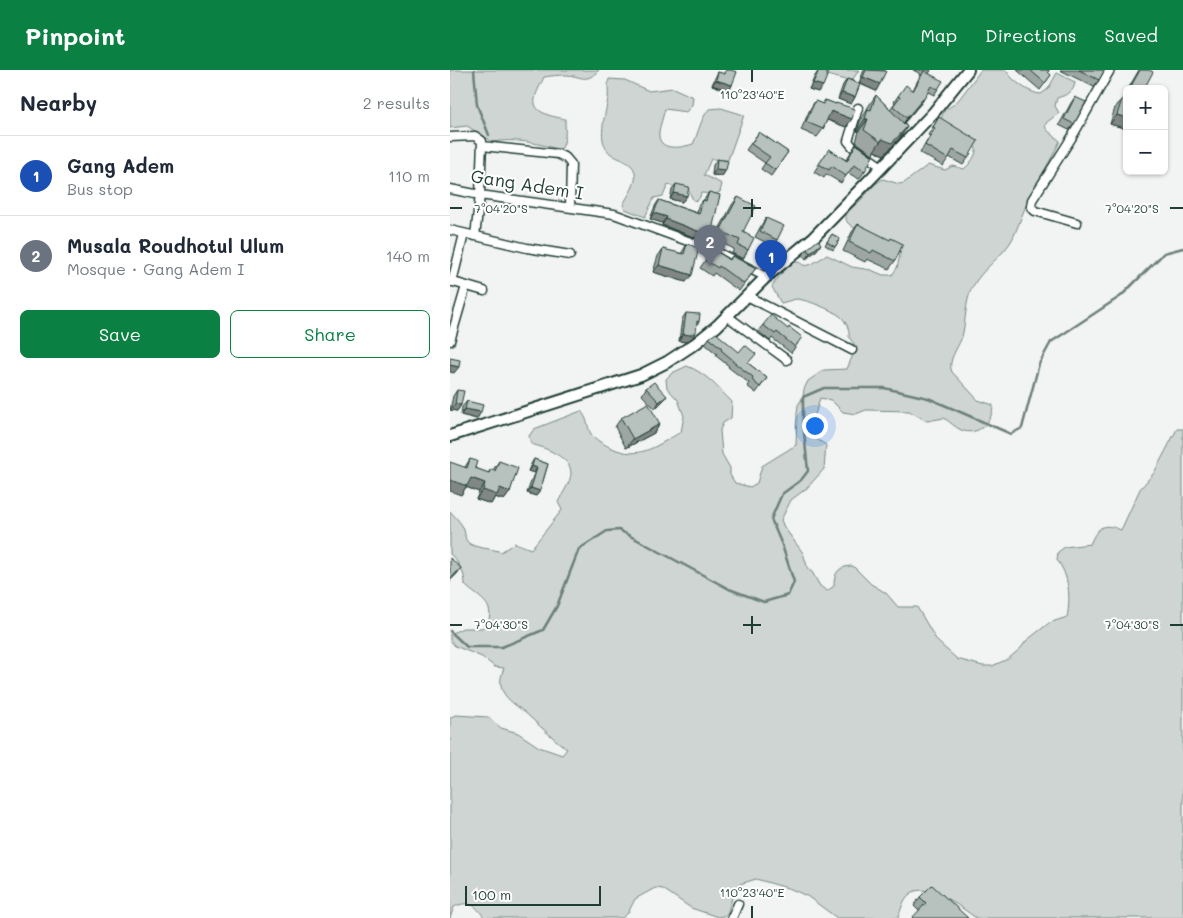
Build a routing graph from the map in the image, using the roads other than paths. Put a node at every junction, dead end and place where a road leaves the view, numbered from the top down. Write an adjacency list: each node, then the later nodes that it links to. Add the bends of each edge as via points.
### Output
1 (968, 70): 6 (main road)
2 (1110, 70): 10 (street, via 1032,200 1031,207 1035,211)
3 (858, 108): 6 (street, via 848,141)
4 (450, 137): 5 (street, via 474,136 482,141)
5 (482, 146): 8 (street); 9 (street, via 562,155 571,164)
6 (882, 168): 15 (main road, via 814,237)
7 (450, 189): 8 (street, Gang Adem I)
8 (480, 195): 9 (street, Gang Adem I); 13 (street)
9 (570, 207): 15 (street, Gang Adem I, via 614,214 715,251)
10 (1077, 224)
11 (450, 230): 12 (street)
12 (464, 234): 13 (street); 16 (street)
13 (475, 236): 14 (street)
14 (570, 255)
15 (766, 278): 19 (main road)
16 (451, 282): 17 (street)
17 (466, 286): 18 (street); 21 (street)
18 (484, 291)
19 (747, 296): 20 (main road); 22 (street)
20 (727, 316): 23 (street); 24 (main road, via 696,344 642,375)
21 (450, 341)
22 (852, 350)
23 (787, 360)
24 (450, 436)
25 (738, 904): 26 (street)
26 (732, 918)

